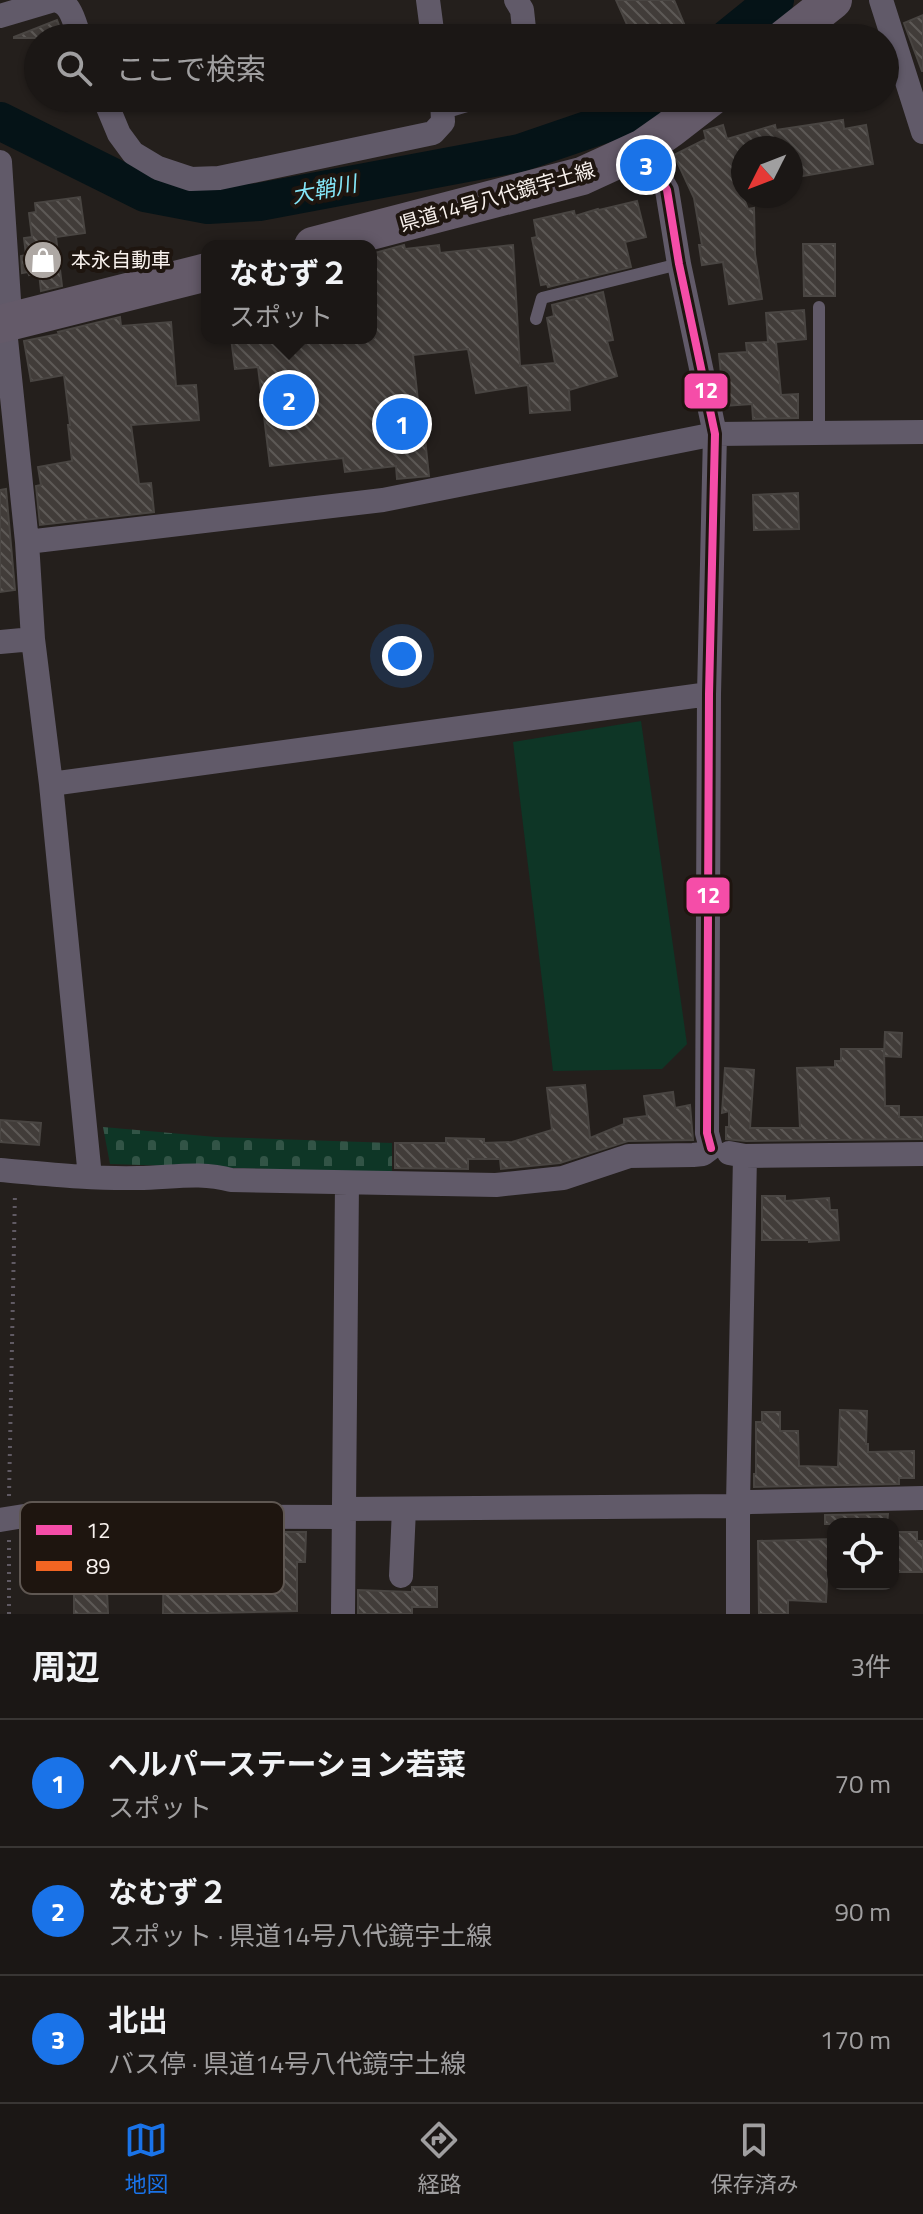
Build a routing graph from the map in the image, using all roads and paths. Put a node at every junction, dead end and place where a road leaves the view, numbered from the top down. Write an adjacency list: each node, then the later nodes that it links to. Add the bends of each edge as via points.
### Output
1 (428, 0): 7 (street)
2 (516, 0): 8 (street)
3 (833, 0): 9 (main road)
4 (881, 0): 10 (street)
5 (0, 16): 6 (street, via 54,0 67,6)
6 (74, 24)
7 (431, 24)
8 (524, 24)
9 (803, 24)
10 (889, 24)
11 (899, 57): 15 (street)
12 (110, 112): 13 (street, via 133,153 191,179 219,178 433,133 443,122)
13 (443, 112)
14 (689, 112): 16 (main road, 県道14号八代鏡宇土線)
15 (923, 132)
16 (643, 148): 18 (main road, 県道14号八代鏡宇土線, via 582,176); 19 (street, via 667,190)
17 (0, 164): 23 (street, via 9,300)
18 (336, 240)
19 (679, 264): 22 (lane, via 542,298); 26 (street)
20 (201, 274): 23 (main road)
21 (819, 307): 25 (lane)
22 (536, 319)
23 (4, 323): 27 (street)
24 (923, 432): 25 (street)
25 (819, 433): 26 (street)
26 (715, 434): 27 (street, via 383,500); 30 (street)
27 (27, 542): 28 (street)
28 (33, 639): 29 (street); 31 (street)
29 (0, 642)
30 (709, 694): 31 (street); 32 (street)
31 (51, 784): 36 (street)
32 (711, 1148): 34 (street); 37 (street, via 693,1155 629,1156 563,1178 529,1183)
33 (923, 1154): 34 (street)
34 (745, 1156): 39 (street)
35 (8, 1171): 36 (street); 43 (path)
36 (90, 1177): 37 (street, via 181,1175)
37 (347, 1183): 41 (street)
38 (923, 1498): 39 (street)
39 (738, 1504): 40 (street); 47 (street)
40 (404, 1509): 41 (street); 44 (street)
41 (345, 1513): 42 (street); 46 (street)
42 (284, 1514)
43 (4, 1519): 45 (path)
44 (401, 1576)
45 (9, 1614)
46 (343, 1614)
47 (738, 1614)

